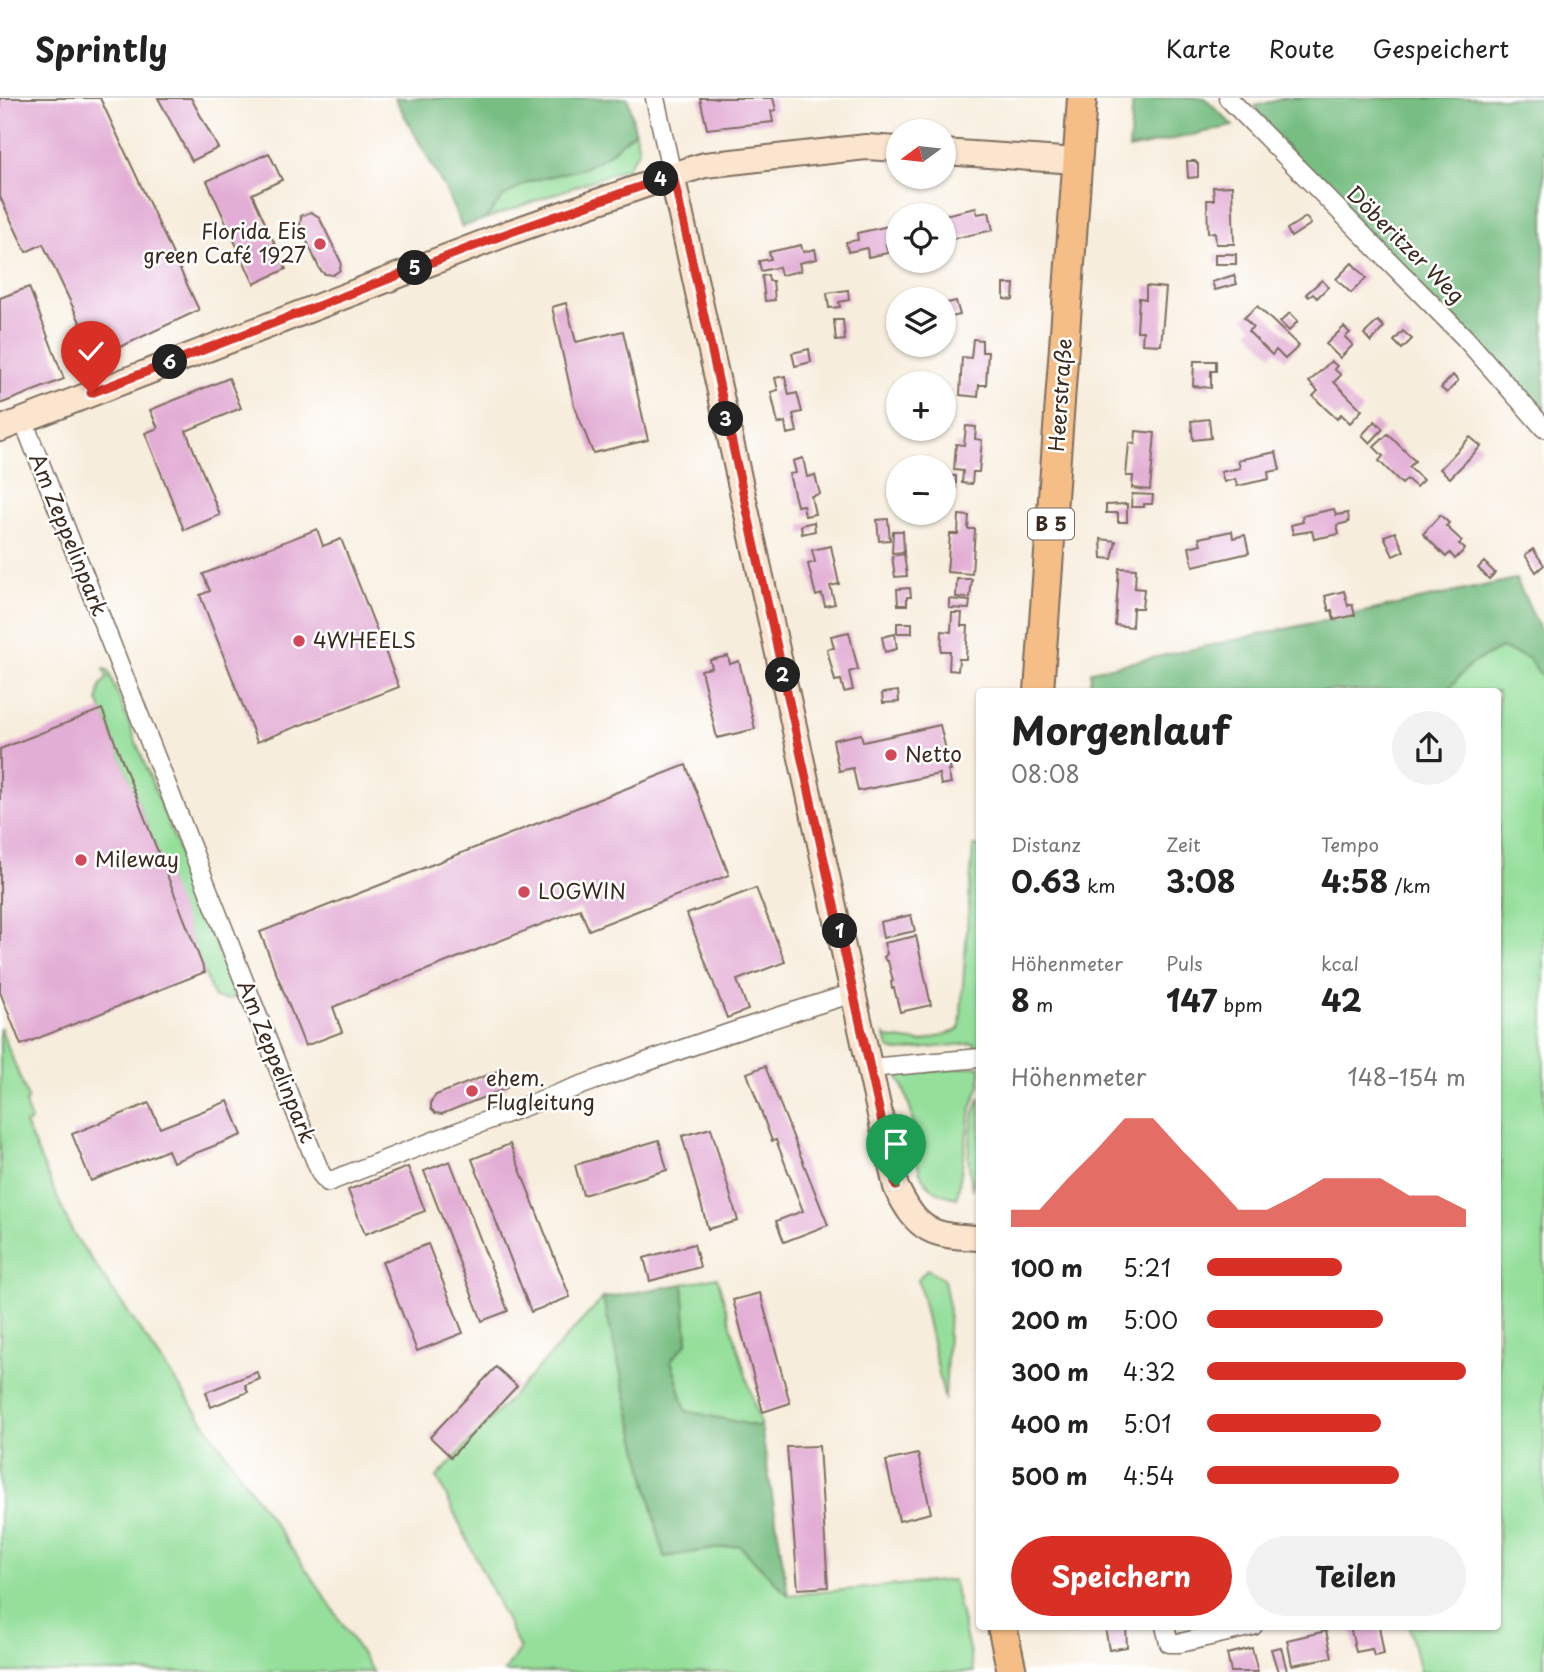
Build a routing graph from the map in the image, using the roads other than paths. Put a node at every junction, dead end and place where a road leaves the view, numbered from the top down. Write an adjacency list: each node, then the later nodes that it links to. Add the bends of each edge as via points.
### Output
1 (656, 98): 7 (street)
2 (1082, 98): 6 (main road, Heerstraße / B 5)
3 (1231, 99): 9 (street, Döberitzer Weg, via 1465,338)
4 (886, 148): 7 (main road, Am Zeppelinpark, via 705,165)
5 (956, 153): 6 (main road)
6 (1077, 161): 10 (main road, Heerstraße / B 5)
7 (673, 175): 8 (main road, Am Zeppelinpark, via 414,268); 11 (main road)
8 (11, 424): 11 (street, Am Zeppelinpark, via 328,1182 521,1107)
9 (1544, 428)
10 (1039, 688)
11 (854, 993): 13 (main road)
12 (976, 1058): 13 (street)
13 (870, 1068): 14 (main road, via 888,1156 904,1202 935,1234)
14 (976, 1238)
15 (1003, 1630): 18 (main road)
16 (1166, 1630): 17 (street, via 1169,1643 1180,1643)
17 (1236, 1630)
18 (1012, 1672)

